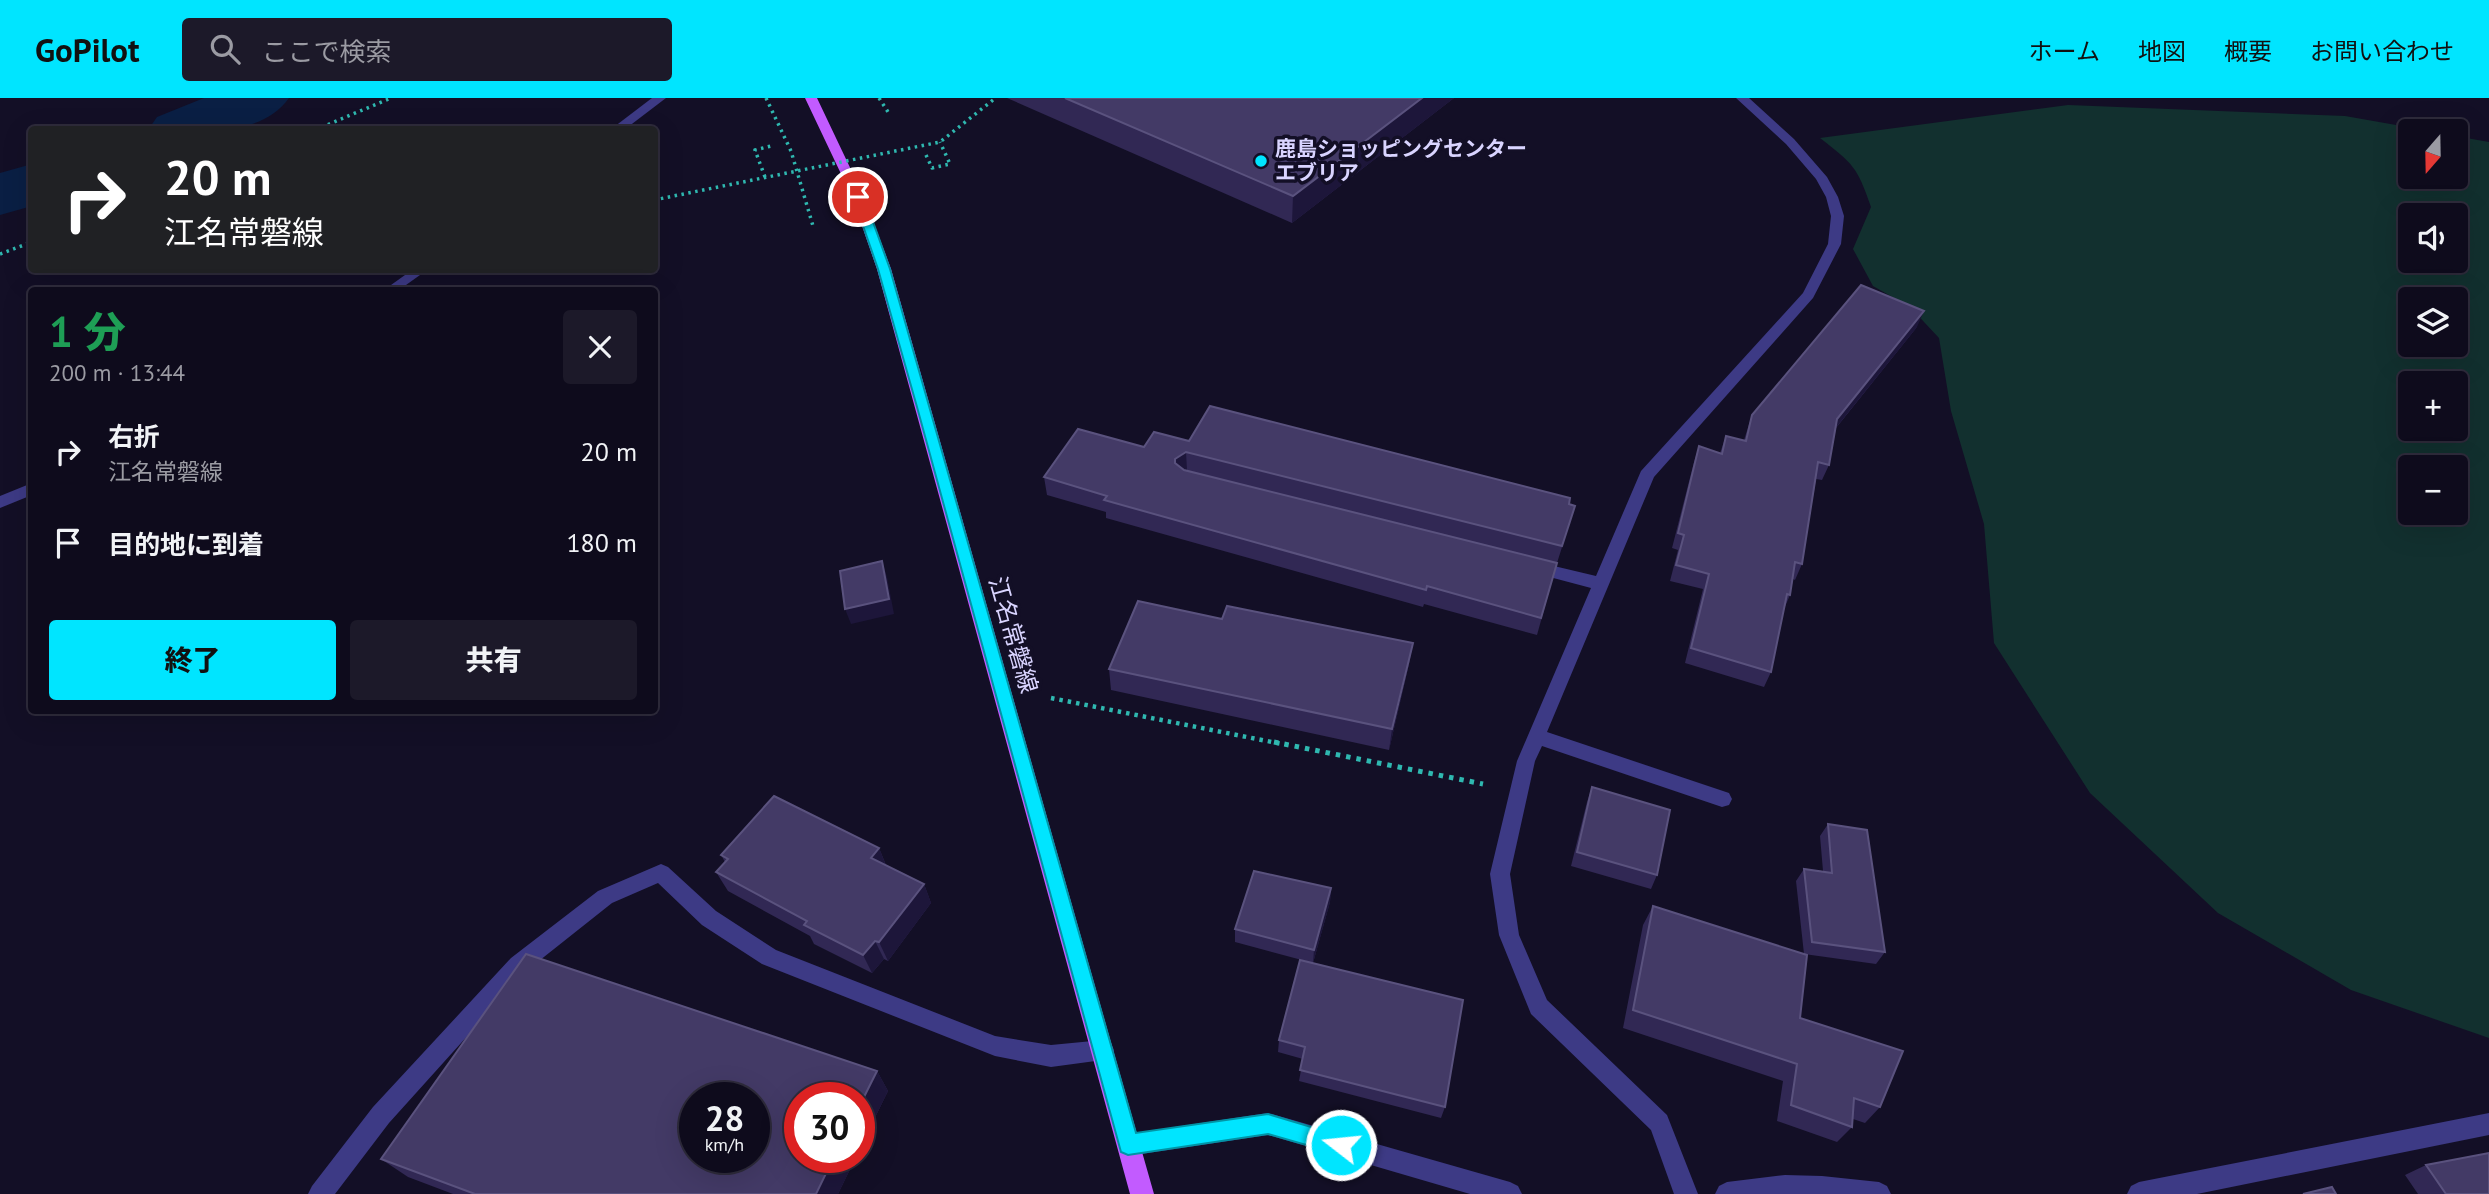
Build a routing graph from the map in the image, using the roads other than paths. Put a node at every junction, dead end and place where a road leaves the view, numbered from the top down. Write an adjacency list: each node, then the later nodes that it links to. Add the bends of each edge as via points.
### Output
1 (660, 98): 4 (street)
2 (811, 98): 13 (main road, 江名常磐線, via 858,197 884,269)
3 (1742, 98): 10 (street, via 1814,166 1834,200 1838,234 1808,295 1647,475)
4 (622, 126)
5 (416, 273): 6 (street)
6 (396, 287)
7 (28, 490): 8 (street)
8 (0, 502)
9 (1520, 564): 10 (street)
10 (1601, 584): 11 (street)
11 (1536, 736): 12 (street); 19 (street, via 1500,874 1508,936 1539,1007 1659,1123)
12 (1722, 799)
13 (1103, 1050): 15 (main road, 江名常磐線); 16 (street, via 1051,1056 995,1046 781,962 709,918 661,873 605,897 518,965 381,1115)
14 (2489, 1124): 22 (street)
15 (1128, 1145): 17 (main road, 江名常磐線); 18 (street, via 1268,1124)
16 (320, 1194)
17 (1142, 1194)
18 (1510, 1194)
19 (1686, 1194)
20 (1727, 1194): 21 (street, via 1765,1186)
21 (1879, 1194)
22 (2139, 1194)

